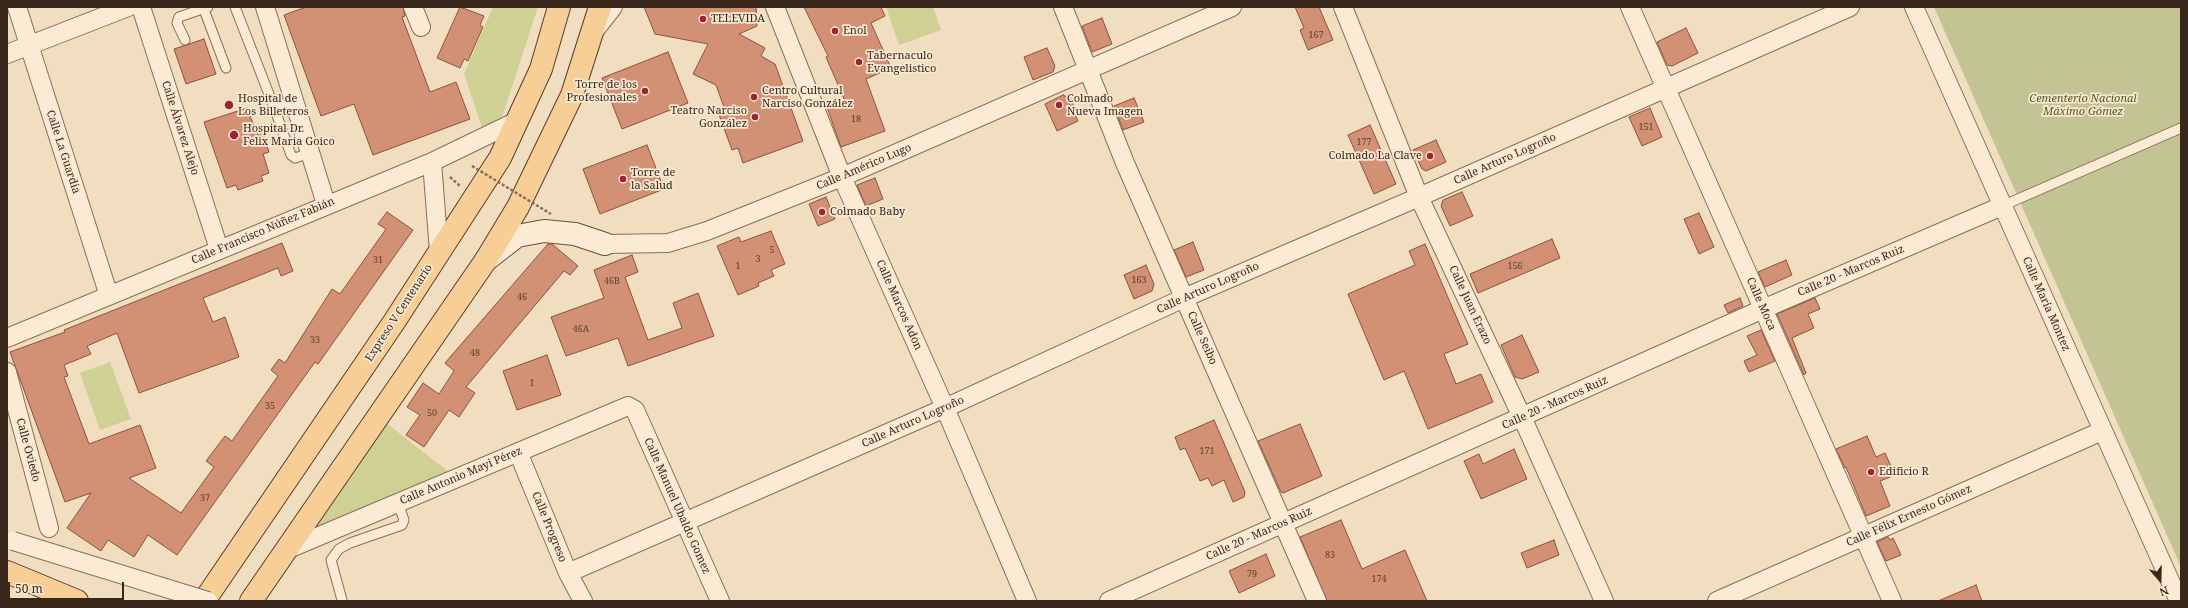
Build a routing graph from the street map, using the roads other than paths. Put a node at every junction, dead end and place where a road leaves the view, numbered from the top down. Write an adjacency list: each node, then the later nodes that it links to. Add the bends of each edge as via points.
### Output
1 (17, 7): 21 (street, Calle La Guardia)
2 (128, 7): 21 (street)
3 (141, 7): 37 (street, Calle Álvarez Alejo)
4 (235, 7): 27 (lane)
5 (265, 7): 26 (street)
6 (413, 7): 18 (street)
7 (559, 7): 28 (main road, Expreso V Centenario, via 541,69)
8 (600, 7): 19 (main road)
9 (613, 7): 19 (street)
10 (775, 7): 32 (street, Calle Marcos Adon)
11 (1063, 7): 24 (street, Calle Seibo)
12 (1232, 7): 24 (street, Calle Américo Lugo)
13 (1343, 7): 33 (street, Calle Juan Erazo)
14 (1630, 7): 25 (street, Calle Moca)
15 (1850, 7): 25 (street, Calle Arturo Logroño)
16 (1914, 7): 35 (street, Calle María Montez)
17 (205, 8): 20 (lane, via 179,17 178,23); 23 (lane)
18 (421, 27)
19 (593, 33): 39 (main road, via 572,95 525,195)
20 (185, 40)
21 (29, 44): 22 (street); 40 (street, Calle La Guardia)
22 (7, 54)
23 (226, 68)
24 (1088, 71): 32 (street, Calle Américo Lugo); 41 (street, Calle Seibo)
25 (1666, 89): 33 (street, Calle Arturo Logroño); 42 (street, Calle Moca)
26 (294, 100): 27 (lane); 30 (street)
27 (274, 107): 30 (lane, via 291,155 295,158)
28 (517, 120): 31 (street, Calle Francisco Núñez Fabián); 38 (main road, Expreso V Centenario, via 500,158)
29 (2181, 128): 35 (lane)
30 (310, 153): 34 (street)
31 (432, 162): 34 (street, Calle Francisco Núñez Fabián); 38 (street)
32 (842, 177): 36 (street, Calle Américo Lugo, via 707,231 668,243); 45 (street, Calle Marcos Adon)
33 (1419, 197): 41 (street, Calle Arturo Logroño); 47 (street, Calle Juan Erazo)
34 (326, 204): 37 (street, Calle Francisco Núñez Fabián)
35 (2002, 206): 42 (street, Calle 20 - Marcos Ruiz); 48 (street, Calle María Montez)
36 (605, 244): 39 (street, Calle Américo Lugo, via 575,234 544,231 517,236)
37 (219, 249): 40 (street, Calle Francisco Núñez Fabián)
38 (439, 252): 61 (main road, Expreso V Centenario)
39 (486, 260): 56 (main road)
40 (109, 296): 43 (street, Calle Francisco Núñez Fabián)
41 (1184, 298): 45 (street, Calle Arturo Logroño); 52 (street, Calle Seibo)
42 (1763, 309): 47 (street, Calle 20 - Marcos Ruiz); 54 (street, Calle Moca)
43 (7, 338)
44 (7, 372): 53 (street, Calle Oviedo)
45 (945, 408): 51 (street, Calle Arturo Logroño); 66 (street, Calle Marcos Adon)
46 (635, 410): 49 (street, Calle Antonio Mayi Pérez, via 628,406); 51 (street, Calle Manuel Ubaldo Gomez)
47 (1522, 417): 52 (street, Calle 20 - Marcos Ruiz); 69 (street, Calle Juan Erazo)
48 (2102, 431): 54 (street, Calle Félix Ernesto Gómez); 72 (street, Calle María Montez)
49 (518, 452): 50 (street, Calle Antonio Mayi Pérez); 58 (street, Calle Progreso)
50 (398, 503): 56 (street, Calle Antonio Mayi Pérez); 59 (lane, via 404,520 402,525 350,543 339,549 331,560)
51 (684, 522): 58 (street, Calle Arturo Logroño); 65 (street, Calle Manuel Ubaldo Gomez)
52 (1283, 523): 67 (street, Calle 20 - Marcos Ruiz); 68 (street, Calle Seibo)
53 (49, 528)
54 (1863, 536): 70 (street, Calle Félix Ernesto Gómez); 71 (street, Calle Moca)
55 (10, 540): 62 (street, bridge)
56 (286, 550): 63 (main road)
57 (7, 572): 60 (main road)
58 (568, 573): 64 (street, Calle Progreso)
59 (342, 600)
60 (77, 601)
61 (204, 601)
62 (208, 601)
63 (251, 601)
64 (583, 601)
65 (720, 601)
66 (1027, 601)
67 (1109, 601)
68 (1317, 601)
69 (1604, 601)
70 (1717, 601)
71 (1892, 601)
72 (2179, 601)

